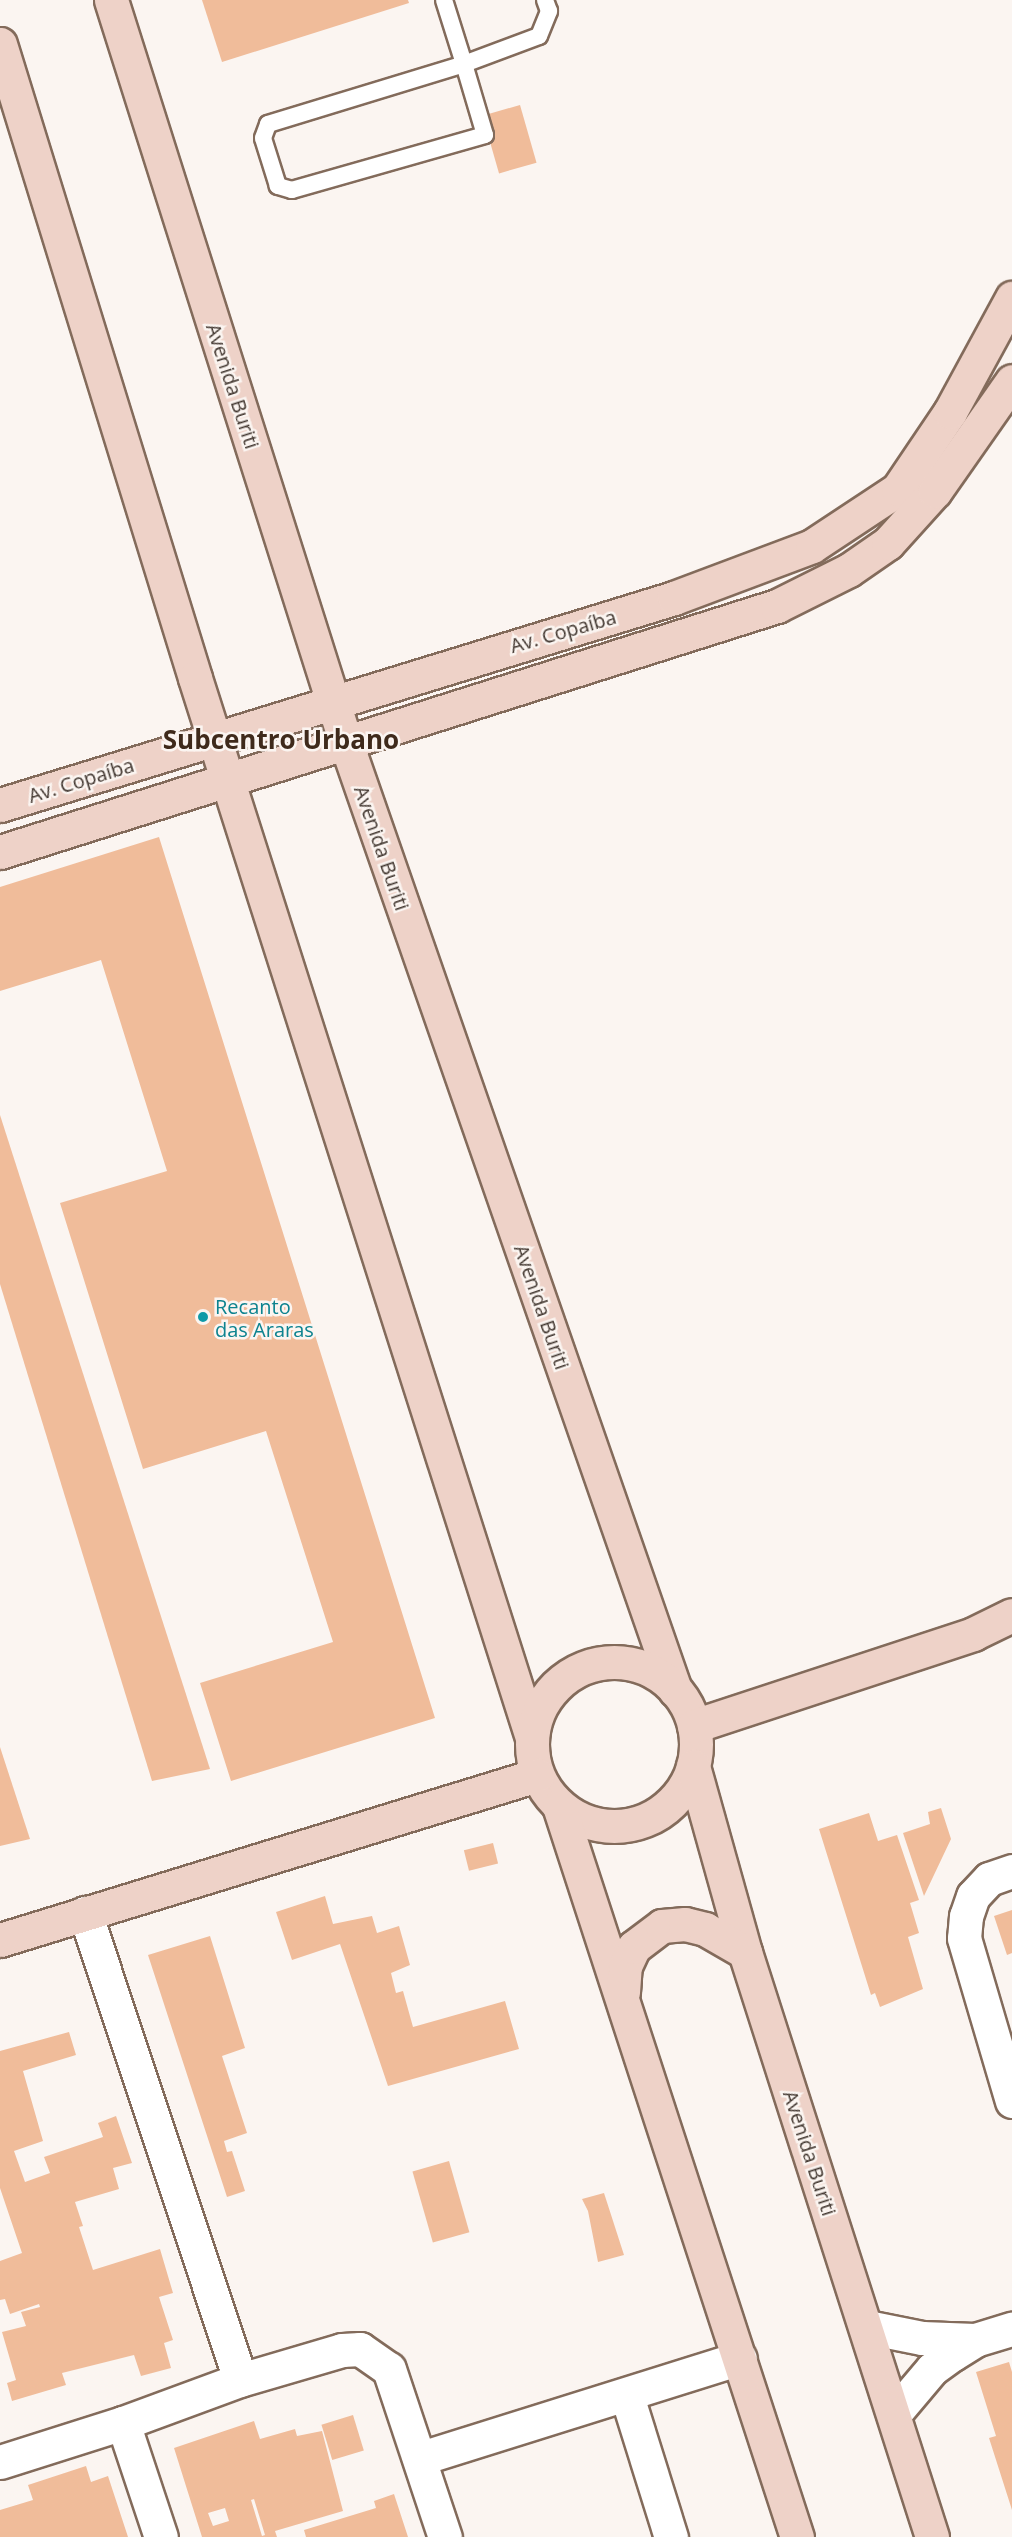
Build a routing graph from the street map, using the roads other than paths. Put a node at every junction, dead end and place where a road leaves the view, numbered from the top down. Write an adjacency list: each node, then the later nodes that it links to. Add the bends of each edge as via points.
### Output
1 (111, 0): 8 (street, Avenida Buriti)
2 (444, 0): 5 (lane)
3 (545, 0): 5 (lane, via 549,11 539,36)
4 (0, 44): 9 (street)
5 (464, 64): 5 (lane, via 268,124 263,138 278,186 292,190 485,135)
6 (1012, 298): 8 (street, Av. Copaíba, via 950,412 897,489 812,546 674,598)
7 (1012, 381): 10 (street, Av. Copaíba, via 935,491 888,543 849,570 777,606)
8 (333, 702): 9 (street, Av. Copaíba); 10 (street, Avenida Buriti)
9 (214, 738): 11 (street); 12 (street, Av. Copaíba)
10 (345, 740): 11 (street, Av. Copaíba); 15 (street, Avenida Buriti)
11 (228, 779): 13 (street, Av. Copaíba); 17 (street)
12 (0, 805)
13 (0, 852)
14 (1012, 1615): 16 (street, via 973,1634)
15 (675, 1689): 16 (street); 17 (street, via 654,1672 628,1664 600,1663 575,1672 553,1689 538,1711)
16 (694, 1726): 18 (street)
17 (532, 1738): 19 (street)
18 (693, 1766): 20 (street, via 684,1788 668,1806 648,1819 626,1826 602,1826 579,1819); 24 (street, Avenida Buriti)
19 (537, 1775): 20 (street); 22 (street)
20 (559, 1806): 25 (street)
21 (1012, 1871): 26 (street, via 989,1879 973,1896 964,1938)
22 (85, 1913): 23 (street); 31 (street)
23 (0, 1940)
24 (745, 1952): 25 (street, via 705,1929 685,1924 662,1926 634,1947 625,1966); 27 (street, Avenida Buriti)
25 (623, 1992): 30 (street)
26 (1012, 2101)
27 (867, 2327): 29 (street, via 922,2338); 33 (street, Avenida Buriti)
28 (1012, 2329): 29 (street)
29 (975, 2340): 33 (street, via 932,2370)
30 (740, 2358): 32 (street); 40 (street)
31 (240, 2380): 34 (street); 35 (street, via 342,2350 360,2349 389,2370)
32 (627, 2396): 35 (street); 39 (street)
33 (894, 2414): 41 (street, Avenida Buriti)
34 (123, 2423): 36 (street); 37 (street)
35 (421, 2458): 38 (street)
36 (0, 2462)
37 (160, 2537)
38 (445, 2537)
39 (672, 2537)
40 (797, 2537)
41 (932, 2537)

